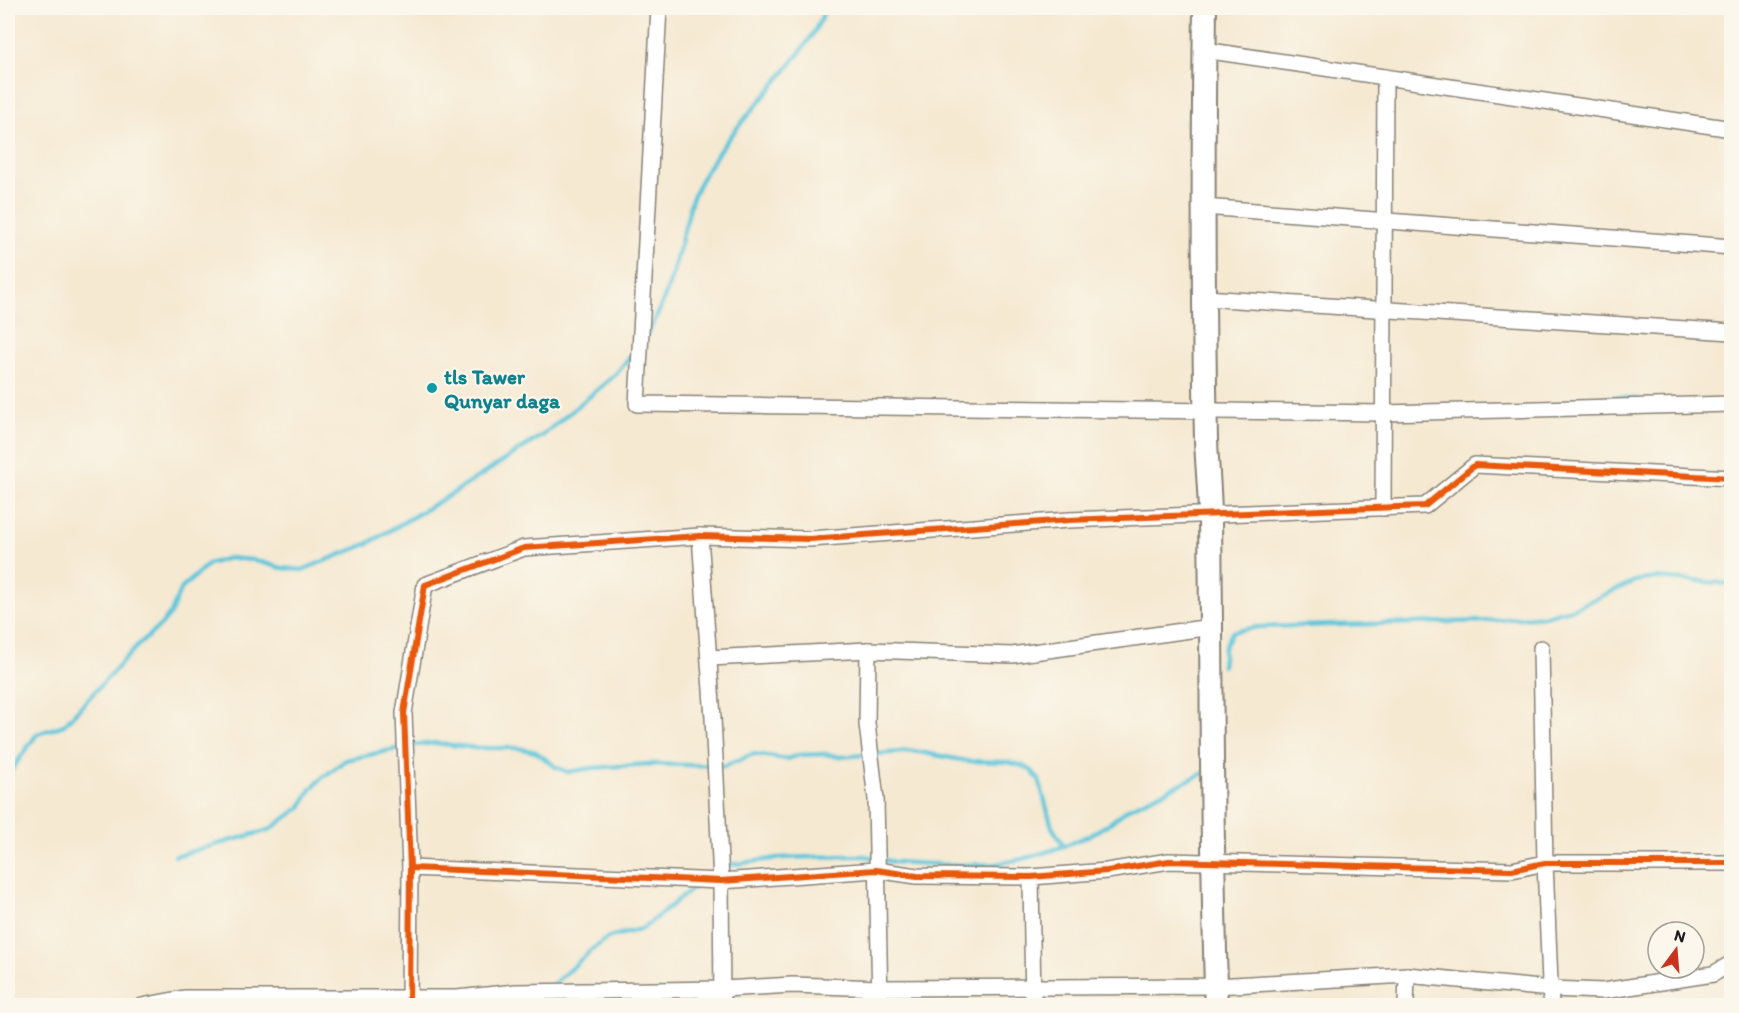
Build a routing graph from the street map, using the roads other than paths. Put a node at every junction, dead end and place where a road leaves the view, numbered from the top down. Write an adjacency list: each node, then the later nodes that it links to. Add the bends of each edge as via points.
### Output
1 (659, 8): 13 (street, via 637,404)
2 (1205, 8): 3 (street)
3 (1204, 50): 4 (street); 6 (street)
4 (1385, 77): 5 (street); 7 (street)
5 (1731, 129)
6 (1204, 207): 7 (street); 9 (street)
7 (1384, 220): 8 (street); 10 (street)
8 (1731, 247)
9 (1204, 298): 10 (street); 13 (street)
10 (1384, 309): 11 (street); 14 (street)
11 (1731, 332)
12 (1731, 404): 14 (street)
13 (1206, 410): 14 (street); 17 (street)
14 (1384, 413): 16 (street)
15 (1731, 478): 16 (street, via 1475,465 1425,506)
16 (1383, 508): 17 (street)
17 (1210, 514): 18 (street, via 810,539); 19 (street)
18 (700, 536): 22 (street); 26 (street, via 524,548 425,585 404,713)
19 (1211, 627): 21 (street, via 1012,655); 23 (street)
20 (1541, 648): 24 (street)
21 (868, 650): 22 (street); 27 (street, via 867,724 876,799)
22 (709, 658): 29 (street)
23 (1212, 862): 24 (street, via 1512,870); 28 (street, via 1169,861); 36 (street)
24 (1545, 863): 25 (street); 35 (street)
25 (1731, 863)
26 (410, 868): 29 (street); 37 (street)
27 (876, 870): 28 (street, via 917,876); 29 (street); 33 (street)
28 (1031, 877): 32 (street)
29 (721, 880): 34 (street)
30 (1731, 963): 35 (street, via 1713,974 1603,992)
31 (1407, 975): 35 (street); 36 (street); 43 (street)
32 (1032, 987): 33 (street); 36 (street); 42 (street)
33 (880, 988): 34 (street, via 792,985); 41 (street)
34 (723, 989): 37 (street, via 516,992); 39 (street); 40 (street)
35 (1551, 989): 44 (street)
36 (1216, 996)
37 (409, 1001): 38 (street, via 184,999)
38 (142, 1005)
39 (699, 1005)
40 (722, 1005)
41 (880, 1005)
42 (1033, 1005)
43 (1406, 1005)
44 (1551, 1005)

